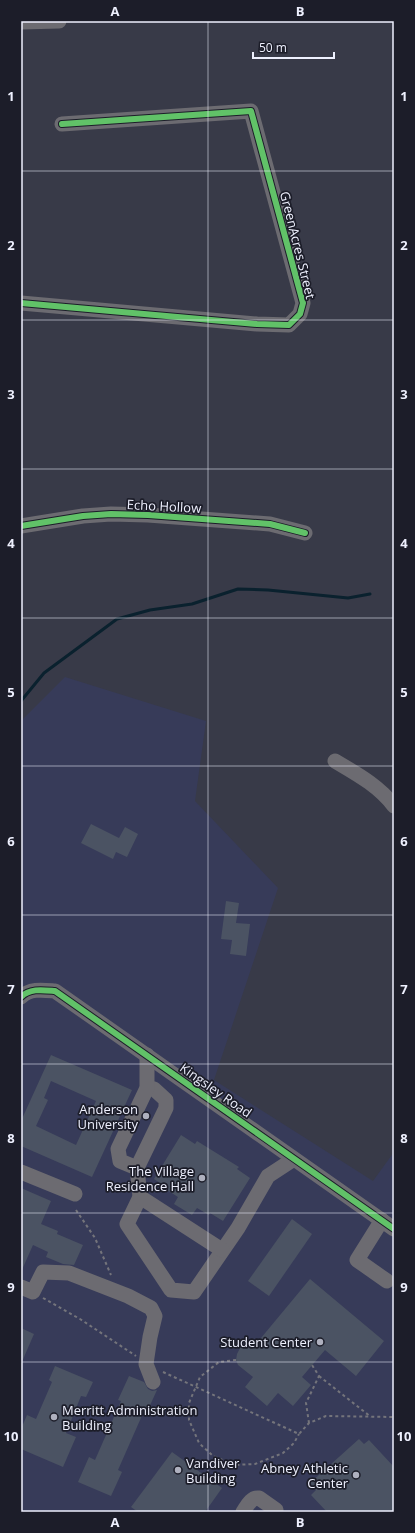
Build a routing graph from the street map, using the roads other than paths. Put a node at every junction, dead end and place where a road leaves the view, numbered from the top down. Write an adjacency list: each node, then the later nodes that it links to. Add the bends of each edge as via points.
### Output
1 (59, 21): 2 (street)
2 (21, 22)
3 (62, 124): 4 (street, GreenAcres Street, via 251,111 303,303 300,314 289,326)
4 (21, 303)
5 (21, 526): 6 (street, Echo Hollow, via 111,514 270,524)
6 (305, 533)
7 (335, 761): 8 (street, via 368,780 388,797)
8 (394, 806)
9 (21, 997): 10 (street, Kingsley Road, via 25,993 39,989 55,991)
10 (147, 1055): 11 (street); 12 (street, Kingsley Road)
11 (147, 1088): 13 (street, via 118,1149 120,1160); 13 (street, via 154,1089 166,1100 166,1108)
12 (294, 1159): 17 (street, Kingsley Road); 18 (street, via 268,1176)
13 (137, 1168): 16 (street)
14 (21, 1172): 15 (street)
15 (75, 1194)
16 (140, 1196): 18 (street); 18 (street, via 127,1224 171,1290 194,1292)
17 (388, 1224): 19 (street, via 357,1260)
18 (222, 1250)
19 (387, 1281)
20 (27, 1290): 21 (street, via 43,1272 69,1273 152,1308 155,1316 146,1364)
21 (152, 1382)
22 (276, 1511): 23 (street, via 259,1498 253,1498)
23 (243, 1512)

